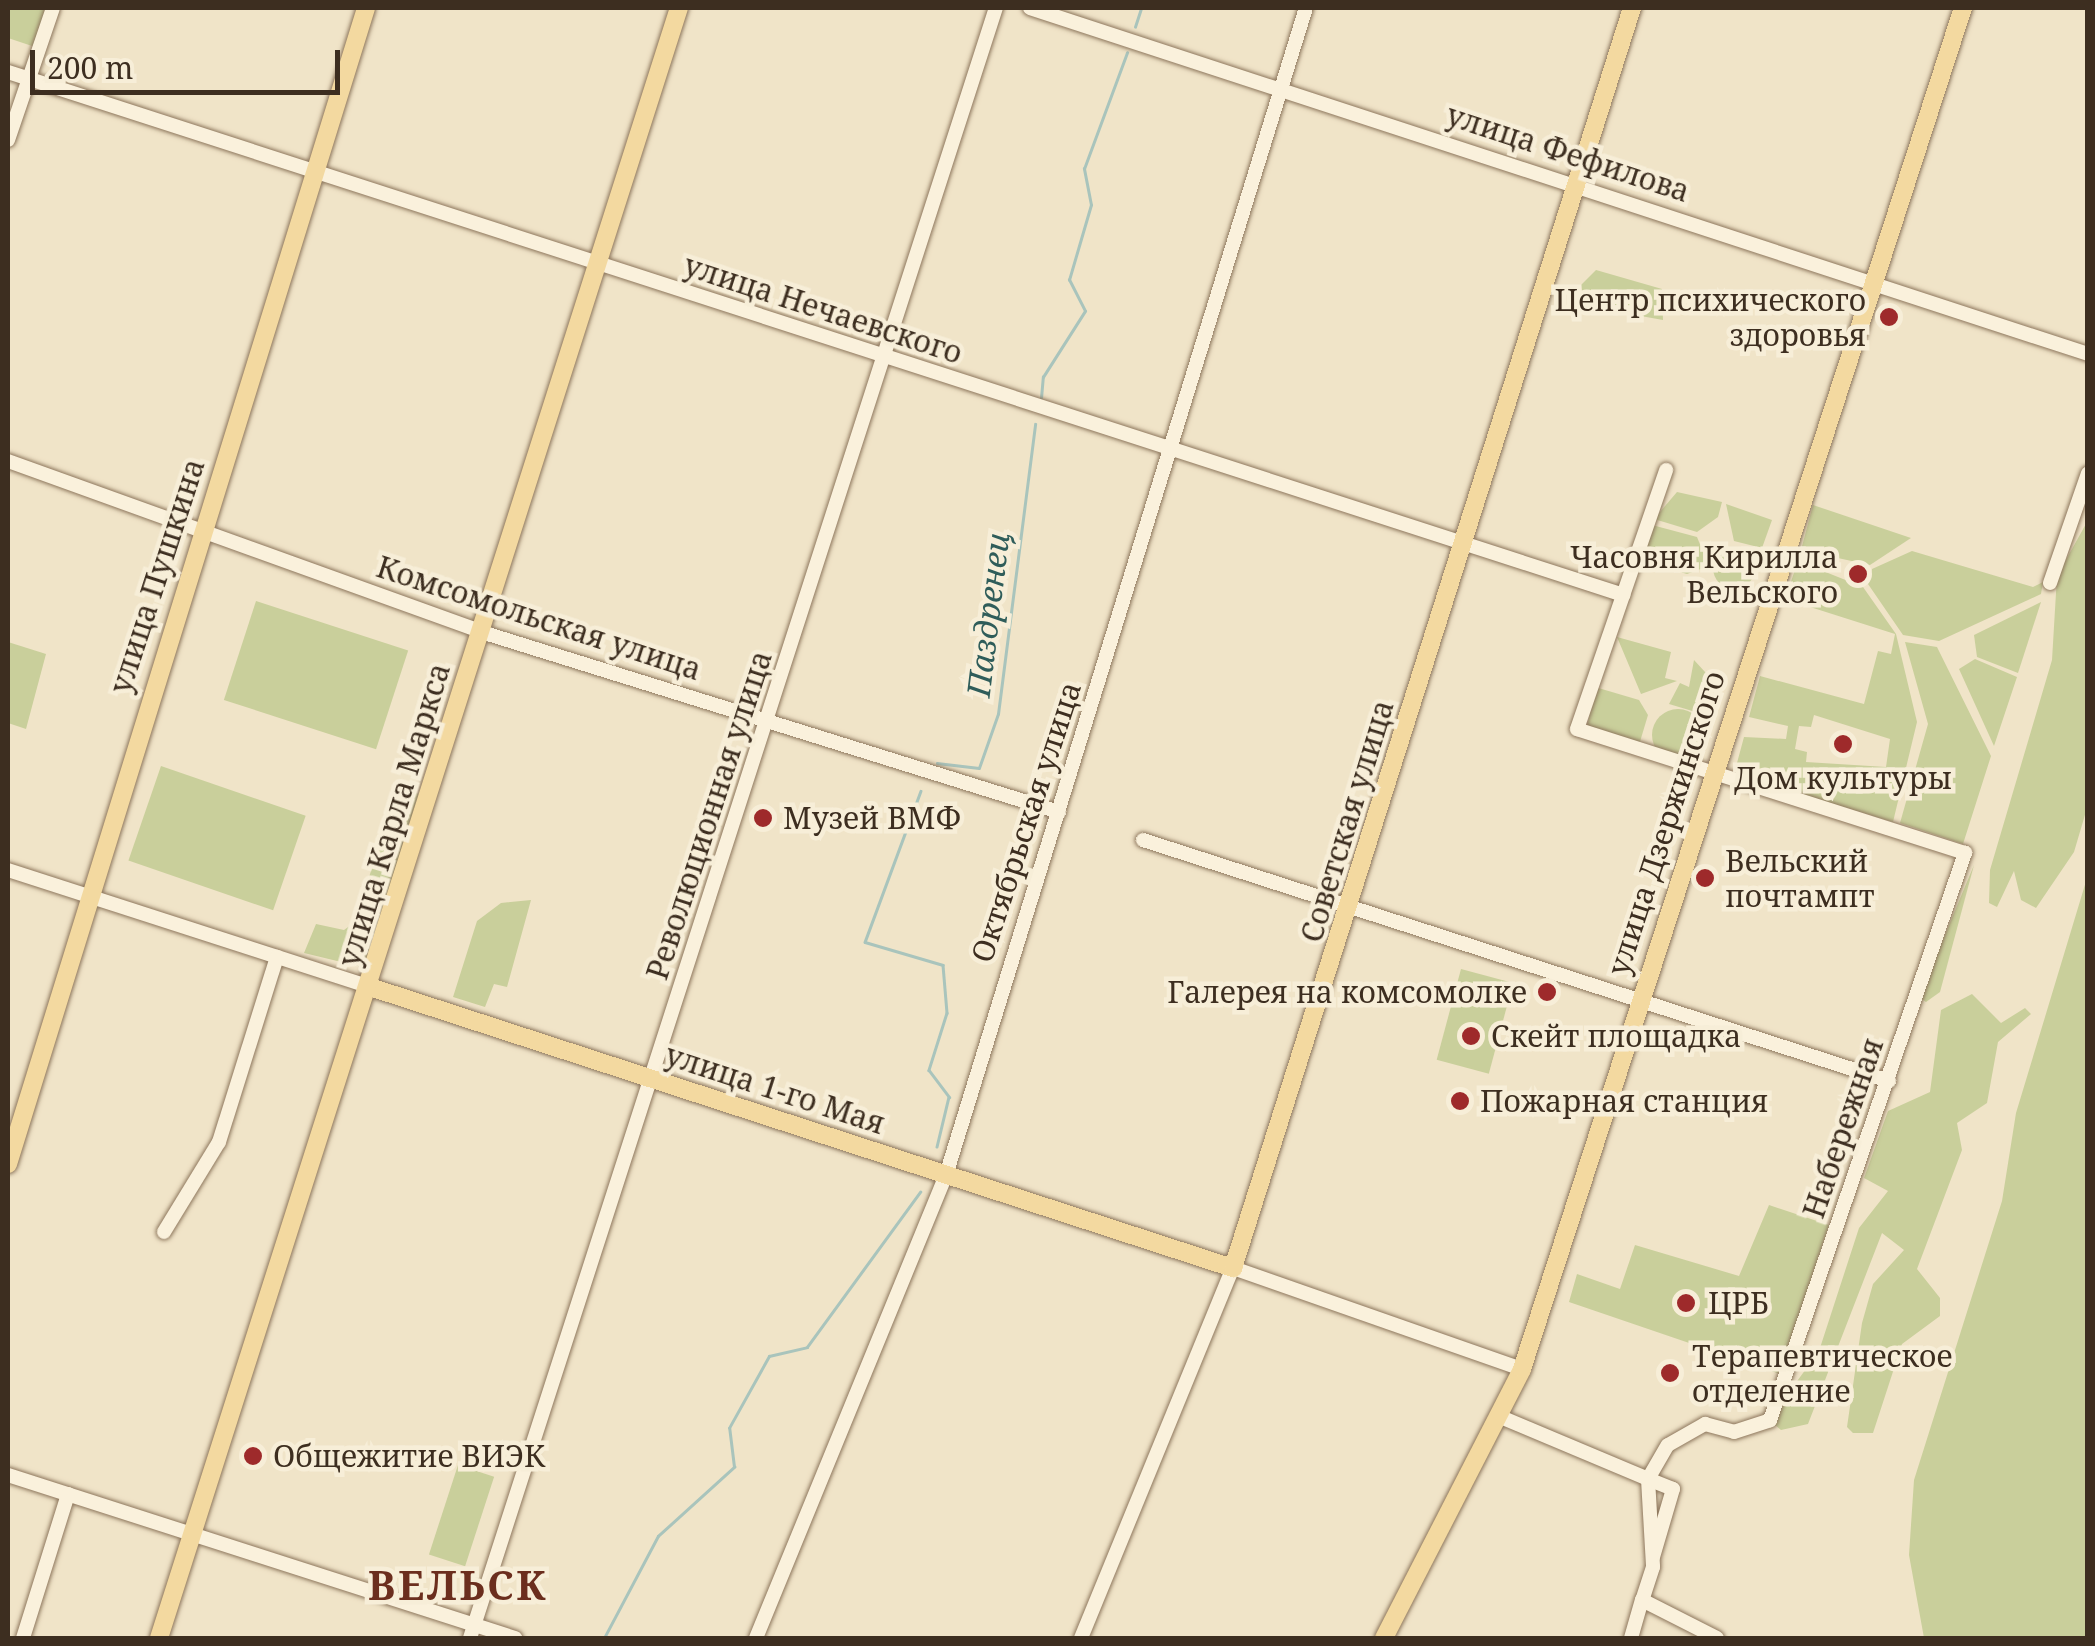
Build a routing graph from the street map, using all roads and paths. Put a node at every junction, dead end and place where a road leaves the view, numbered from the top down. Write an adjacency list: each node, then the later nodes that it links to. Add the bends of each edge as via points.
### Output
1 (53, 8): 10 (street)
2 (366, 8): 13 (main road, улица Пушкина)
3 (679, 8): 15 (main road, улица Карла Маркса)
4 (996, 8): 18 (street, Революционная улица)
5 (1030, 8): 11 (street, улица Фефилова)
6 (1306, 8): 11 (street, Октябрьская улица)
7 (1632, 8): 14 (main road, Советская улица)
8 (1962, 8): 16 (main road, улица Дзержинского)
9 (8, 72): 10 (street, улица Нечаевского)
10 (27, 79): 12 (street); 13 (street, улица Нечаевского)
11 (1279, 89): 14 (street, улица Фефилова); 19 (street, Октябрьская улица)
12 (8, 140)
13 (316, 168): 15 (street, улица Нечаевского); 23 (main road, улица Пушкина)
14 (1577, 184): 16 (street, улица Фефилова); 24 (main road, Советская улица)
15 (600, 266): 18 (street, улица Нечаевского); 27 (main road, улица Карла Маркса)
16 (1874, 282): 17 (street, улица Фефилова); 29 (main road, улица Дзержинского)
17 (2088, 354)
18 (886, 358): 19 (street, улица Нечаевского); 28 (street, Революционная улица)
19 (1169, 449): 24 (street, улица Нечаевского); 30 (street, Октябрьская улица)
20 (8, 461): 23 (street, Комсомольская улица)
21 (1666, 470): 26 (street)
22 (2088, 474): 25 (street)
23 (200, 530): 27 (street, Комсомольская улица); 33 (main road, улица Пушкина)
24 (1462, 540): 26 (street, улица Нечаевского); 34 (main road, Советская улица)
25 (2050, 583)
26 (1623, 594): 29 (street, via 1576,729)
27 (480, 632): 28 (street, Комсомольская улица); 36 (main road, улица Карла Маркса)
28 (770, 719): 30 (street, Комсомольская улица); 38 (street, Революционная улица)
29 (1709, 772): 37 (main road, улица Дзержинского); 39 (street, Набережная, via 1965,853)
30 (1058, 812): 41 (street, Октябрьская улица)
31 (1143, 840): 34 (street)
32 (8, 870): 33 (street, улица 1-го Мая)
33 (91, 895): 35 (street, улица 1-го Мая); 40 (main road, улица Пушкина)
34 (1348, 910): 37 (street); 43 (main road, Советская улица)
35 (277, 957): 36 (street, улица 1-го Мая); 42 (street, via 219,1142)
36 (370, 987): 38 (main road, улица 1-го Мая); 49 (main road, улица Карла Маркса)
37 (1638, 1002): 39 (street); 44 (main road, улица Дзержинского)
38 (651, 1078): 41 (main road, улица 1-го Мая); 52 (street, Революционная улица)
39 (1889, 1081): 47 (street, Набережная, via 1770,1420 1734,1432 1687,1430)
40 (8, 1164)
41 (946, 1174): 43 (main road, улица 1-го Мая); 57 (street, Октябрьская улица)
42 (164, 1232)
43 (1233, 1268): 44 (street, улица 1-го Мая); 58 (street, Советская улица)
44 (1522, 1369): 45 (main road, улица Дзержинского)
45 (1503, 1418): 47 (street); 59 (main road, улица Дзержинского)
46 (8, 1476): 48 (street)
47 (1648, 1479): 50 (street); 50 (street, via 1673,1489)
48 (68, 1494): 49 (street); 53 (street)
49 (195, 1534): 52 (street); 54 (main road, улица Карла Маркса)
50 (1653, 1556): 51 (street)
51 (1642, 1600): 60 (street); 61 (street)
52 (475, 1622): 55 (street, Революционная улица); 56 (street)
53 (23, 1638)
54 (159, 1638)
55 (470, 1638)
56 (515, 1638)
57 (756, 1638)
58 (1081, 1638)
59 (1384, 1638)
60 (1631, 1638)
61 (1717, 1638)

